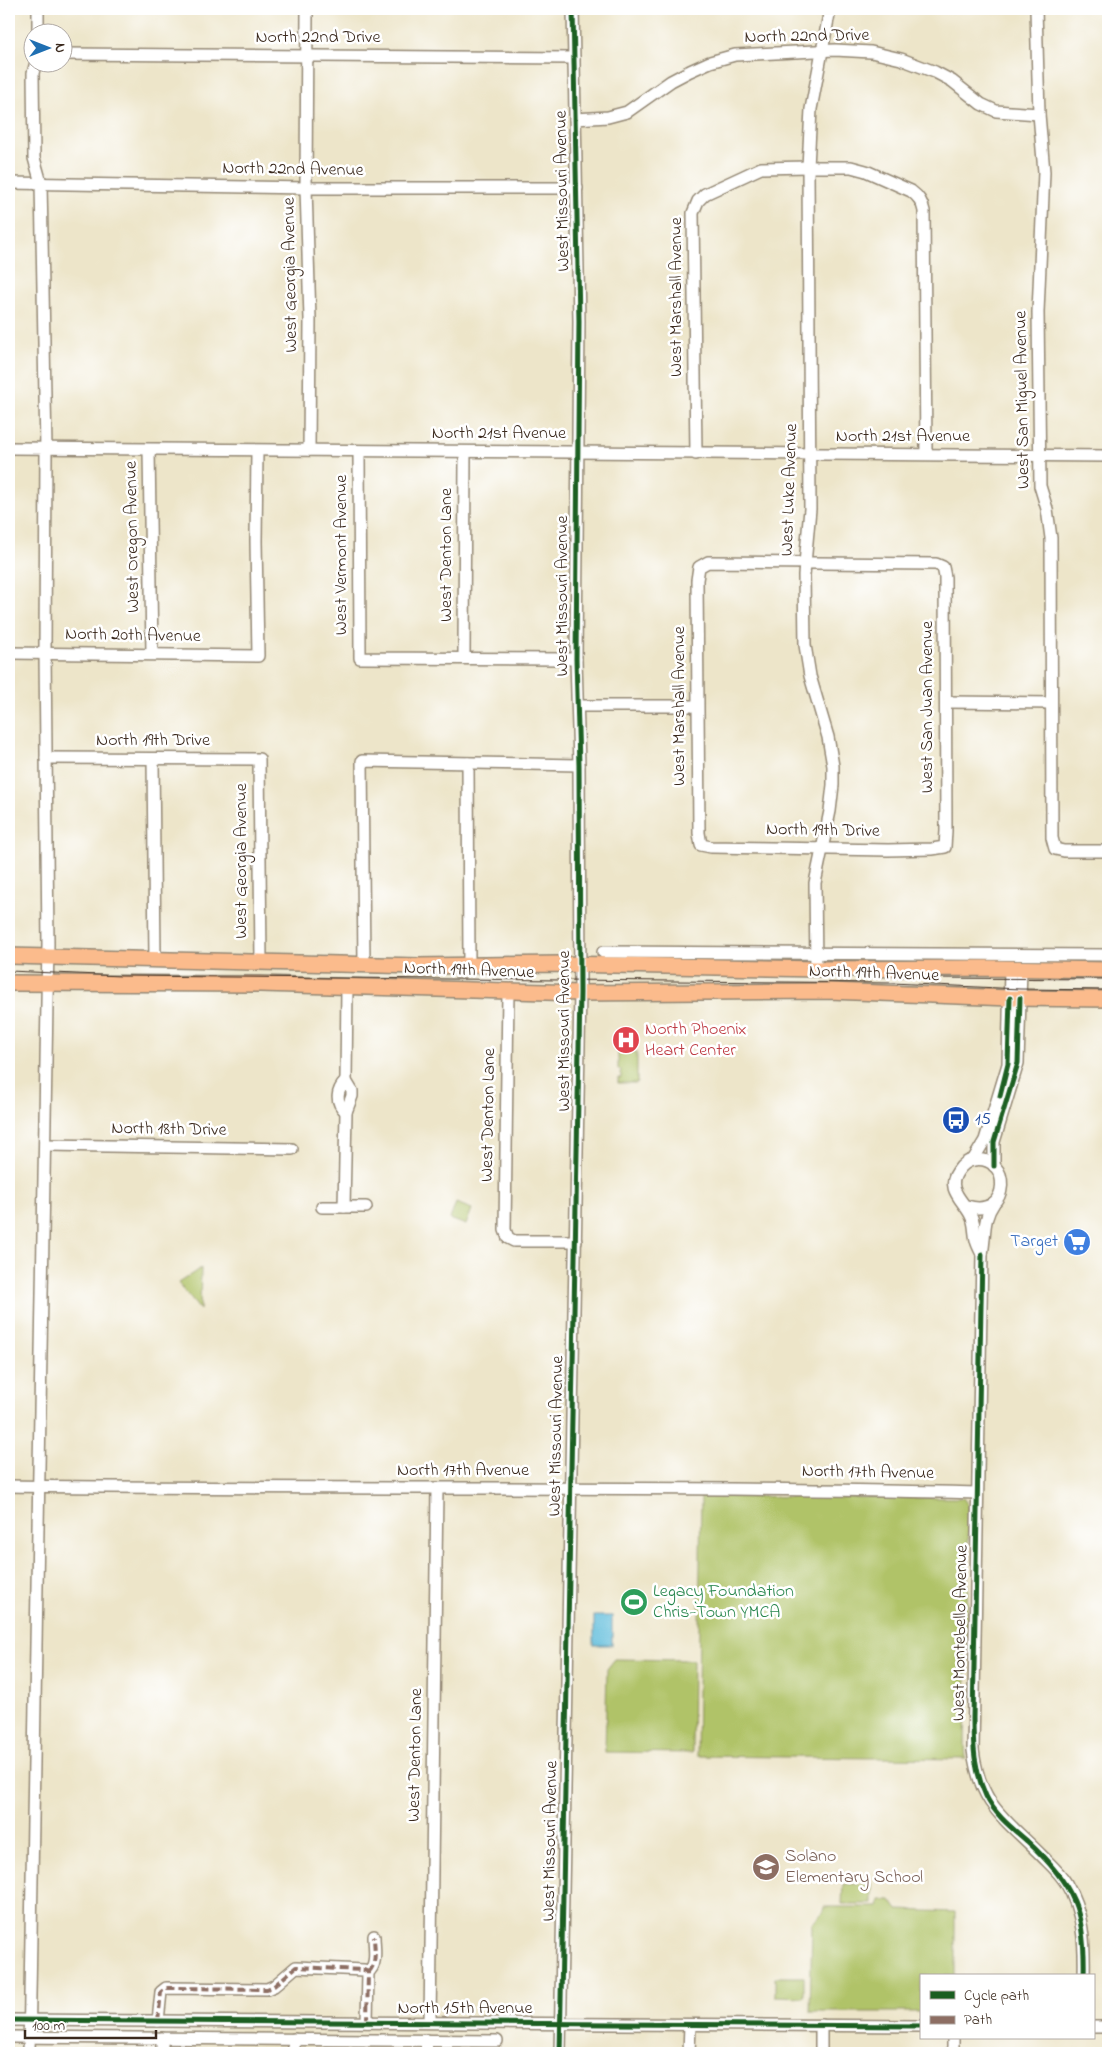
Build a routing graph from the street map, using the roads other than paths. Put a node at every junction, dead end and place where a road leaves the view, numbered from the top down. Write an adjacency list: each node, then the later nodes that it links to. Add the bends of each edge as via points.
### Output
1 (38, 9): 6 (street)
2 (307, 9): 9 (street, West Georgia Avenue)
3 (572, 9): 10 (street, West Missouri Avenue)
4 (830, 9): 7 (street, West Luke Avenue)
5 (1036, 9): 12 (street, West San Miguel Avenue)
6 (38, 22)
7 (822, 51): 12 (street, North 22nd Drive, via 871,52 901,60 944,76 981,104 996,110); 13 (street, North 22nd Drive, via 735,55 710,62 671,81 627,112); 14 (street, West Luke Avenue, via 811,109)
8 (72, 54): 9 (street, North 22nd Drive)
9 (307, 56): 10 (street, North 22nd Drive); 17 (street, West Georgia Avenue)
10 (574, 58): 13 (street, West Missouri Avenue)
11 (33, 72): 16 (street, via 34,158)
12 (1039, 114): 30 (street, West San Miguel Avenue, via 1044,172 1038,312)
13 (575, 119): 18 (street, West Missouri Avenue)
14 (808, 166): 27 (street, West Marshall Avenue, via 761,168 705,194 693,213); 28 (street, West Luke Avenue); 29 (street, via 851,167 866,171 917,196 924,211)
15 (9, 183): 16 (street, North 22nd Avenue)
16 (41, 183): 17 (street, North 22nd Avenue); 20 (street)
17 (306, 188): 18 (street, North 22nd Avenue); 22 (street, West Georgia Avenue)
18 (577, 188): 26 (street, West Missouri Avenue)
19 (9, 448): 20 (street, North 21st Avenue)
20 (46, 449): 21 (street, North 21st Avenue); 33 (street)
21 (149, 450): 23 (street, North 21st Avenue); 35 (street, West Oregon Avenue)
22 (309, 450): 23 (street, North 21st Avenue); 24 (street, North 21st Avenue)
23 (257, 451): 35 (street, North 20th Avenue, via 258,656)
24 (359, 451): 25 (street, North 21st Avenue); 36 (street, West Vermont Avenue, via 360,658)
25 (464, 452): 26 (street, North 21st Avenue); 36 (street, West Denton Lane)
26 (578, 452): 27 (street, North 21st Avenue); 37 (street, West Missouri Avenue)
27 (696, 454): 28 (street, North 21st Avenue)
28 (810, 454): 29 (street, North 21st Avenue); 32 (street, West Luke Avenue, via 810,523)
29 (926, 454): 30 (street, North 21st Avenue)
30 (1041, 456): 31 (street, North 21st Avenue); 39 (street, West San Miguel Avenue, via 1040,486 1051,538)
31 (1108, 456)
32 (805, 562): 38 (street, West San Juan Avenue, via 936,564 942,567 945,577); 41 (street, West Marshall Avenue, via 708,562 699,567); 49 (street, West Luke Avenue, via 805,645 832,766 830,811)
33 (45, 652): 34 (street, North 20th Avenue); 35 (street, North 20th Avenue); 42 (street)
34 (9, 653)
35 (152, 653)
36 (464, 658): 37 (street)
37 (576, 659): 40 (street, West Missouri Avenue)
38 (946, 702): 39 (street); 48 (street, West San Juan Avenue)
39 (1051, 703): 50 (street, West San Miguel Avenue, via 1052,838 1055,849)
40 (578, 706): 41 (street); 46 (street, West Missouri Avenue)
41 (697, 706): 47 (street, West Marshall Avenue)
42 (46, 758): 43 (street, North 19th Drive); 55 (street)
43 (153, 758): 44 (street, North 19th Drive); 56 (street)
44 (259, 759): 57 (street, West Georgia Avenue)
45 (468, 763): 46 (street); 59 (street, via 362,762); 60 (street)
46 (579, 765): 58 (street, West Missouri Avenue)
47 (701, 845): 49 (street, North 19th Drive)
48 (945, 847): 49 (street, North 19th Drive, via 932,850)
49 (822, 849): 52 (street, West Luke Avenue, via 815,882)
50 (1108, 851)
51 (603, 952): 52 (street, North 19th Avenue)
52 (816, 952): 53 (street, North 19th Avenue); 61 (street, West Luke Avenue)
53 (1108, 955)
54 (9, 956): 55 (main road, North 19th Avenue)
55 (48, 957): 56 (main road, North 19th Avenue); 65 (street)
56 (155, 959): 57 (main road, North 19th Avenue)
57 (261, 963): 59 (main road, North 19th Avenue)
58 (579, 964): 60 (main road, North 19th Avenue); 61 (main road, North 19th Avenue); 68 (street, West Missouri Avenue)
59 (364, 965): 60 (main road, North 19th Avenue)
60 (469, 966)
61 (816, 969): 62 (main road, North 19th Avenue)
62 (1016, 969): 63 (main road, North 19th Avenue); 69 (street)
63 (1108, 970)
64 (9, 984): 65 (main road, North 19th Avenue)
65 (48, 985): 66 (main road, North 19th Avenue); 71 (street)
66 (347, 986): 67 (main road, North 19th Avenue); 78 (street, via 346,1081 338,1098 340,1107 346,1112)
67 (508, 992): 68 (main road, North 19th Avenue); 80 (street, West Denton Lane, via 505,1230 508,1238 514,1241)
68 (580, 993): 69 (main road, North 19th Avenue, via 821,991); 80 (street, West Missouri Avenue)
69 (1015, 998): 70 (main road, North 19th Avenue); 73 (street, via 1008,1064 985,1140); 74 (street, via 1018,1062 994,1142)
70 (1108, 999)
71 (46, 1145): 72 (street, North 18th Drive); 83 (street)
72 (292, 1149)
73 (973, 1160): 74 (street); 76 (street, West Montebello Avenue, via 956,1174 954,1190)
74 (994, 1166): 75 (street, via 1002,1185)
75 (994, 1202): 76 (street, via 981,1208); 81 (street, West Montebello Avenue, via 986,1216)
76 (967, 1206): 81 (street, West Montebello Avenue)
77 (322, 1207): 78 (street)
78 (344, 1207): 79 (street)
79 (366, 1207)
80 (576, 1241): 84 (street, West Missouri Avenue)
81 (982, 1254): 86 (street, West Montebello Avenue)
82 (9, 1486): 83 (street, North 17th Avenue)
83 (39, 1486): 85 (street, North 17th Avenue); 91 (street)
84 (569, 1488): 85 (street, North 17th Avenue); 86 (street, North 17th Avenue); 95 (street, West Missouri Avenue)
85 (437, 1489): 94 (street, West Denton Lane)
86 (977, 1493): 89 (street, West Montebello Avenue, via 975,1767 991,1805 1066,1883 1080,1916)
87 (374, 1936): 88 (street, via 374,1964)
88 (368, 1972): 92 (street, via 296,1967 267,1989 166,1988 161,1992); 93 (street)
89 (1084, 1974)
90 (9, 2020): 91 (street, North 15th Avenue)
91 (30, 2020): 92 (street, North 15th Avenue); 102 (street)
92 (158, 2021): 93 (street, North 15th Avenue)
93 (367, 2022): 94 (street, North 15th Avenue)
94 (430, 2022): 95 (street, North 15th Avenue)
95 (560, 2023): 96 (street, North 15th Avenue); 112 (street, West Missouri Avenue)
96 (690, 2024): 97 (street, North 15th Avenue); 113 (street)
97 (821, 2025): 98 (street, North 15th Avenue); 114 (street)
98 (920, 2026)
99 (1094, 2027): 100 (street)
100 (1108, 2027)
101 (9, 2037): 102 (street, North 15th Avenue)
102 (30, 2037): 103 (street, North 15th Avenue); 108 (street)
103 (162, 2038): 104 (street, North 15th Avenue); 109 (street)
104 (294, 2039): 105 (street, North 15th Avenue); 110 (street)
105 (426, 2040): 107 (street, North 15th Avenue); 111 (street)
106 (953, 2040): 115 (street)
107 (497, 2041)
108 (30, 2053)
109 (162, 2053)
110 (294, 2053)
111 (427, 2053)
112 (560, 2053)
113 (689, 2053)
114 (820, 2053)
115 (952, 2053)

